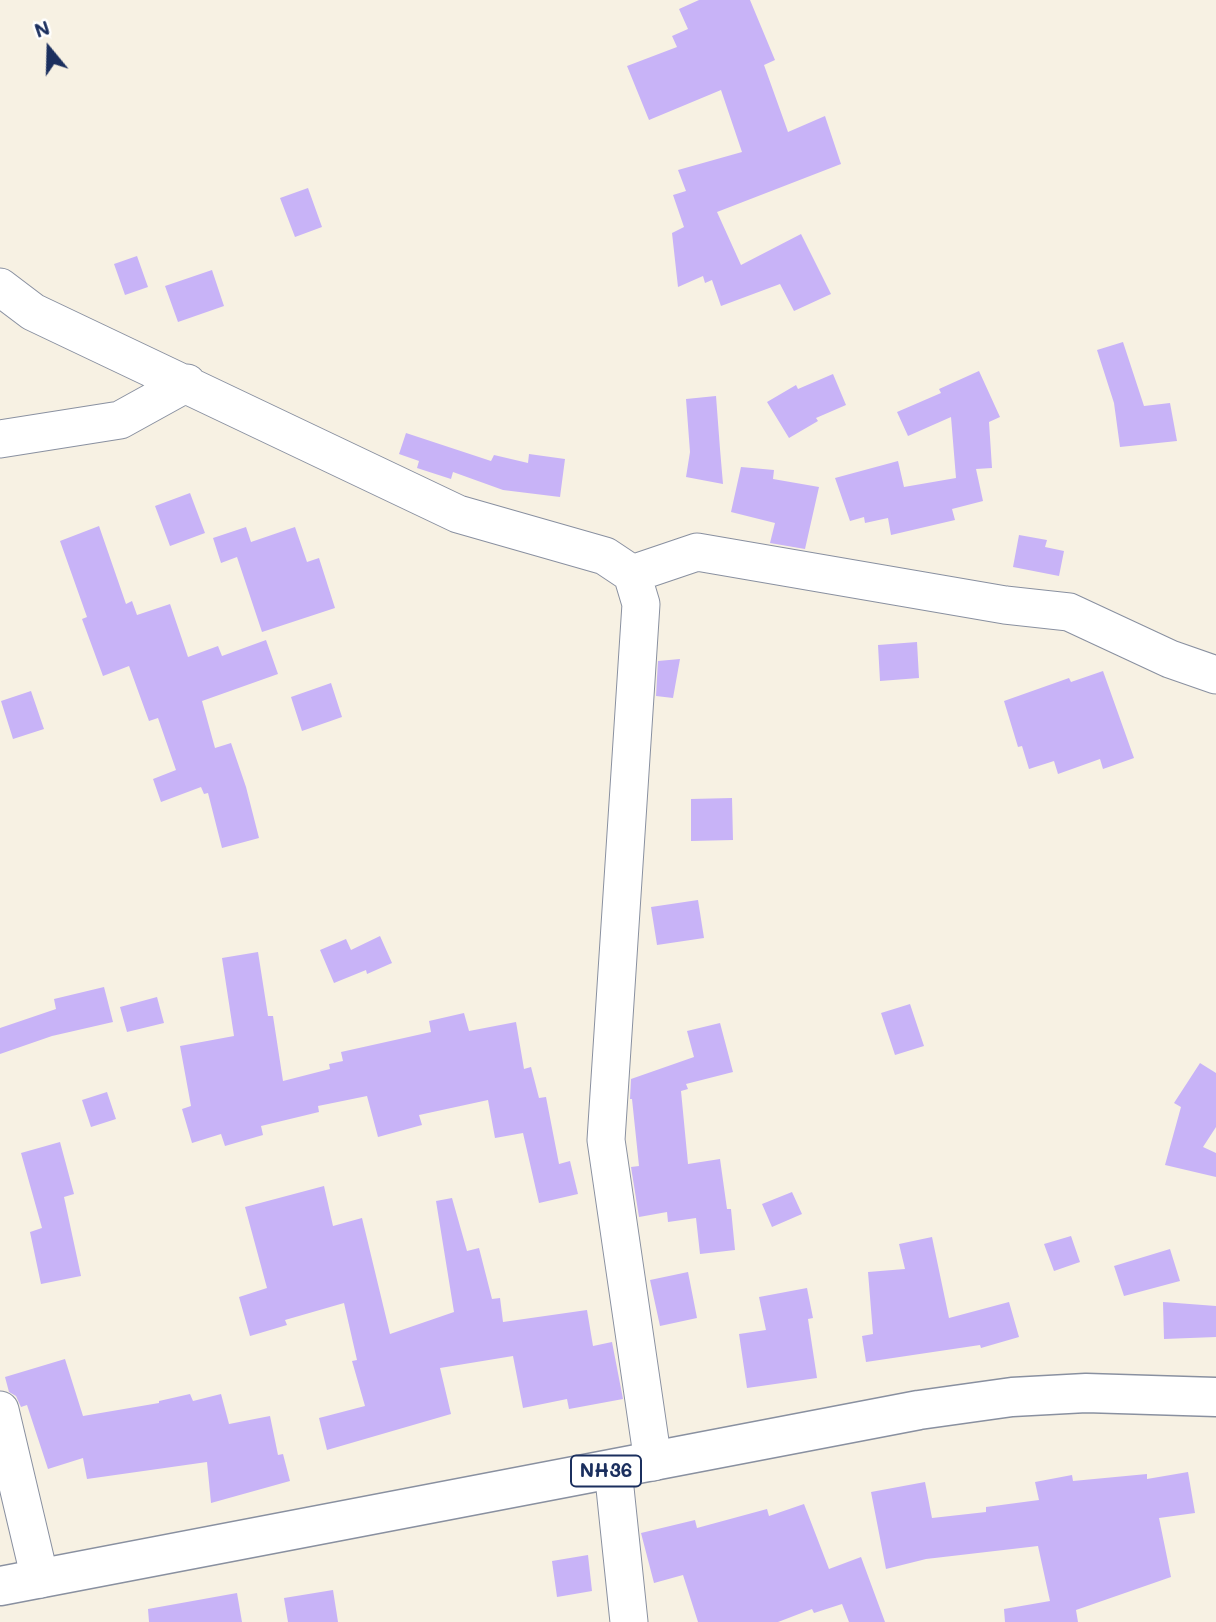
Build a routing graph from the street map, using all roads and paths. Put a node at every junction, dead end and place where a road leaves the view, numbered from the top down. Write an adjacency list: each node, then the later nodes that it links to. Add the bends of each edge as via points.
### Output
1 (0, 288): 2 (street, via 33,312)
2 (187, 383): 3 (street, via 120,420); 4 (street, via 458,514 605,556)
3 (0, 439)
4 (632, 574): 5 (street, via 697,552 1069,612); 8 (street, via 641,604 606,1140)
5 (1216, 675)
6 (1216, 1396): 8 (highway, NH36, via 1086,1393 1012,1397 919,1410)
7 (0, 1410): 10 (street)
8 (653, 1462): 9 (highway, NH36)
9 (613, 1469): 10 (highway, NH36); 12 (street)
10 (40, 1579): 11 (highway, NH36)
11 (0, 1586)
12 (629, 1622)

